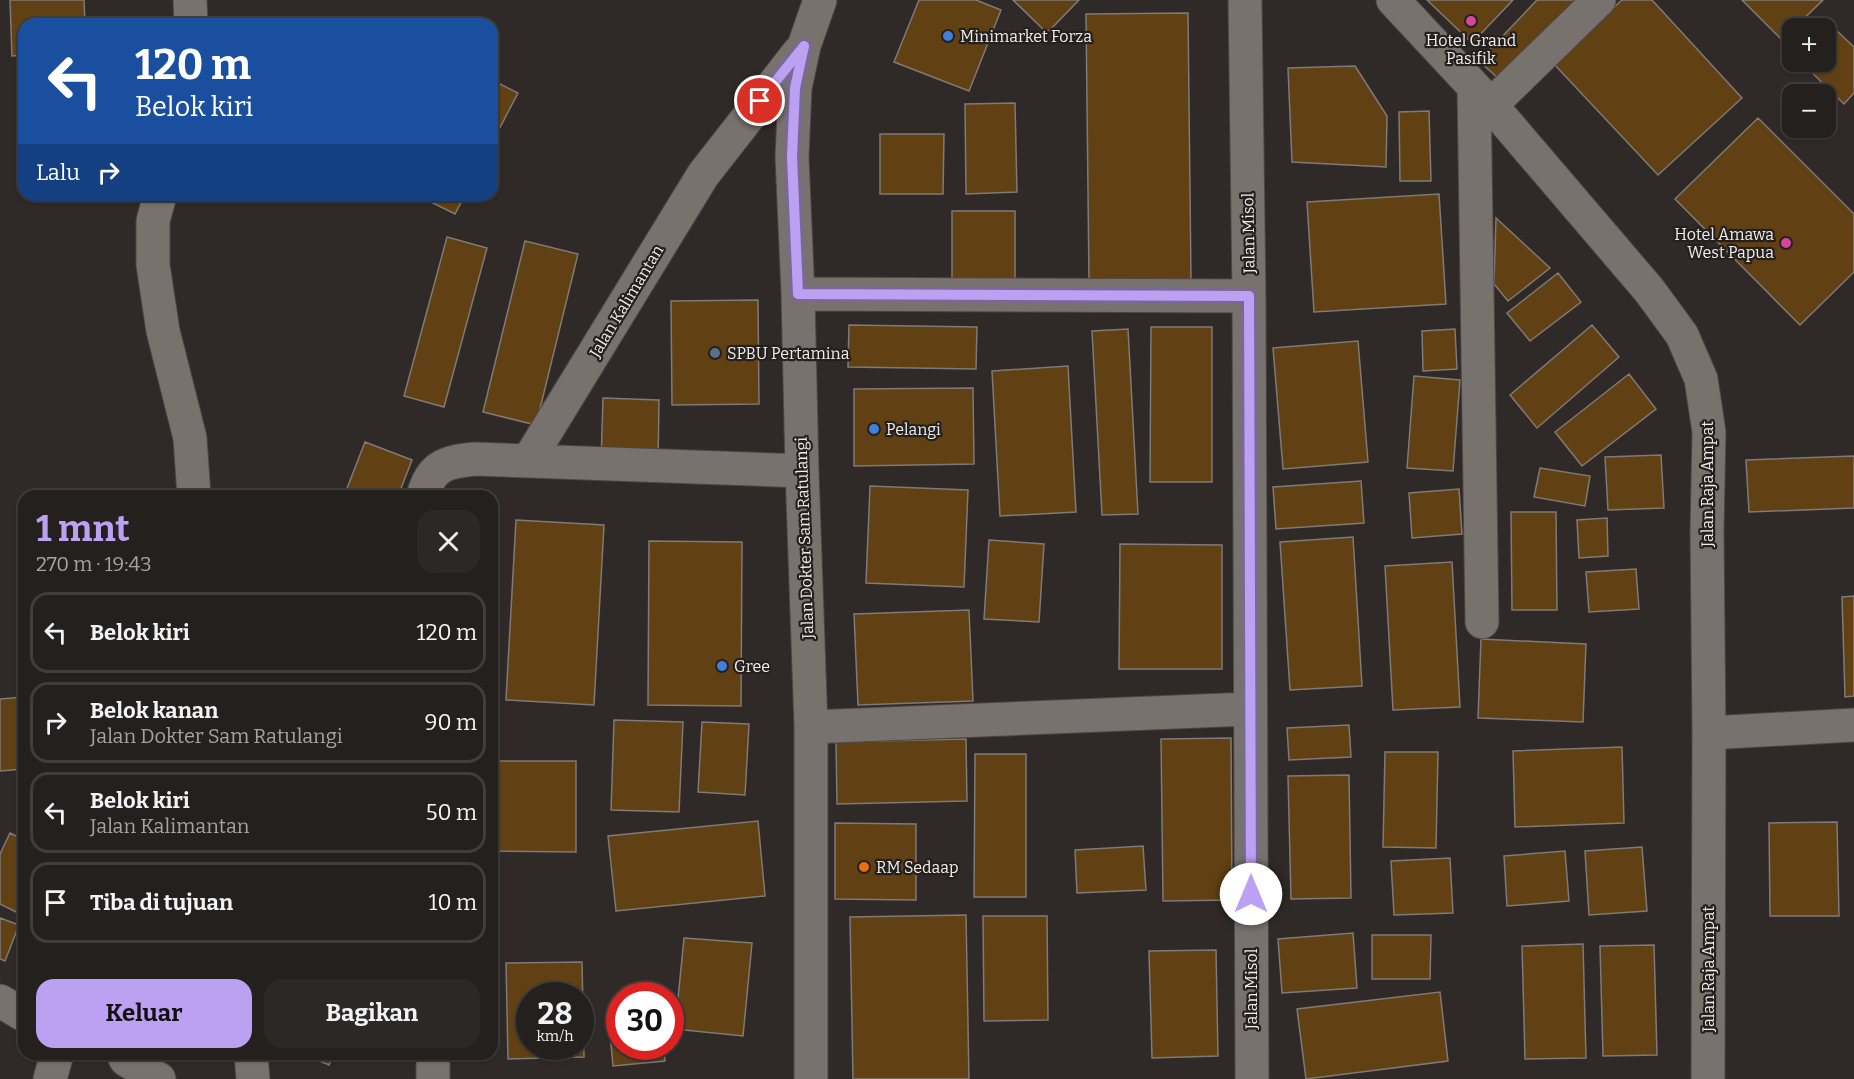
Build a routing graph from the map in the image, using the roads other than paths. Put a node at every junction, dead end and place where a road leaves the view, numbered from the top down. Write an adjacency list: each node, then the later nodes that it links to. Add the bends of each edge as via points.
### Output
1 (190, 0): 6 (street)
2 (820, 0): 7 (street, Jalan Dokter Sam Ratulangi)
3 (1245, 0): 11 (street, Jalan Misol)
4 (1393, 0): 8 (street, Jalan Raja Ampat)
5 (1599, 0): 8 (street)
6 (191, 18)
7 (804, 46): 10 (street, Jalan Dokter Sam Ratulangi, via 795,88 792,157); 12 (street, Jalan Kalimantan, via 703,175)
8 (1482, 96): 16 (street); 20 (street, Jalan Raja Ampat, via 1649,290 1682,335 1701,379 1709,432)
9 (158, 201): 14 (street, via 153,221 153,265 162,331 190,438)
10 (798, 294): 11 (street); 13 (street, Jalan Dokter Sam Ratulangi)
11 (1249, 296): 17 (street, Jalan Misol)
12 (528, 461): 13 (street); 15 (street, via 453,461 438,468)
13 (802, 471): 19 (street, Jalan Dokter Sam Ratulangi)
14 (194, 490)
15 (425, 490)
16 (1482, 622)
17 (1249, 709): 19 (street); 32 (street, Jalan Misol)
18 (1854, 725): 20 (street)
19 (811, 727): 31 (street, Jalan Dokter Sam Ratulangi)
20 (1710, 733): 33 (street, Jalan Raja Ampat)
21 (0, 1001): 22 (street)
22 (18, 1012)
23 (55, 1060): 27 (street)
24 (126, 1060): 28 (street)
25 (251, 1060): 29 (street)
26 (433, 1060): 30 (street)
27 (50, 1079)
28 (159, 1079)
29 (253, 1079)
30 (433, 1079)
31 (811, 1079)
32 (1252, 1079)
33 (1708, 1079)

